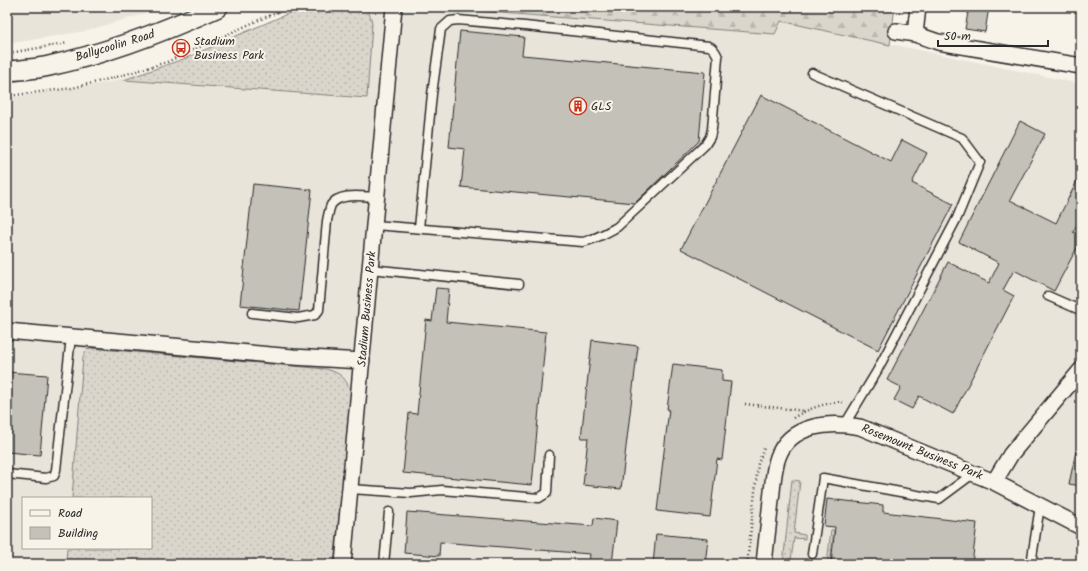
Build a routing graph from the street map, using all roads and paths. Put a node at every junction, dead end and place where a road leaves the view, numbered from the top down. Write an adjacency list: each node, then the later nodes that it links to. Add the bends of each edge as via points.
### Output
1 (218, 7): 10 (street, Ballycoolin Road, via 168,29 108,50 48,66)
2 (291, 7): 12 (path, via 167,62 72,88)
3 (394, 7): 13 (street, Stadium Business Park)
4 (918, 7): 6 (street)
5 (896, 31): 6 (street)
6 (915, 34): 9 (street, via 938,42)
7 (70, 42): 8 (path)
8 (7, 53)
9 (1081, 66)
10 (7, 71)
11 (812, 73): 27 (lane, via 962,138 980,162 957,218 877,371)
12 (7, 96)
13 (377, 197): 14 (street, Stadium Business Park); 20 (lane, via 345,197 334,201 330,207 319,310 315,315 298,318)
14 (375, 225): 15 (lane); 16 (street, Stadium Business Park)
15 (419, 228): 15 (lane, via 583,242 617,227 705,145 710,137 718,57 716,52 709,46 525,26 450,21 441,29)
16 (370, 269): 17 (lane); 23 (street, Stadium Business Park)
17 (519, 284)
18 (1048, 296): 19 (lane)
19 (1081, 309)
20 (252, 313)
21 (7, 331): 22 (street)
22 (71, 337): 23 (street, via 293,358); 30 (lane, via 54,476 46,478)
23 (362, 361): 32 (street, Stadium Business Park)
24 (1081, 370): 31 (street, Rosemount Business Park, via 1011,454)
25 (746, 404): 26 (path)
26 (805, 411)
27 (845, 424): 29 (street, Rosemount Business Park, via 860,427); 39 (street, Rosemount Business Park, via 827,424 806,429 795,434 785,444 774,473)
28 (550, 455): 32 (lane, via 547,492 539,498 442,490 411,493)
29 (974, 473): 31 (street, Rosemount Business Park); 36 (lane, via 939,499 823,478)
30 (7, 474)
31 (994, 482): 33 (street, Rosemount Business Park)
32 (350, 489): 37 (street, Stadium Business Park)
33 (1040, 506): 35 (street, Rosemount Business Park); 40 (lane)
34 (389, 512): 38 (lane)
35 (1081, 527)
36 (812, 554)
37 (343, 564)
38 (384, 564)
39 (764, 564)
40 (1031, 564)

